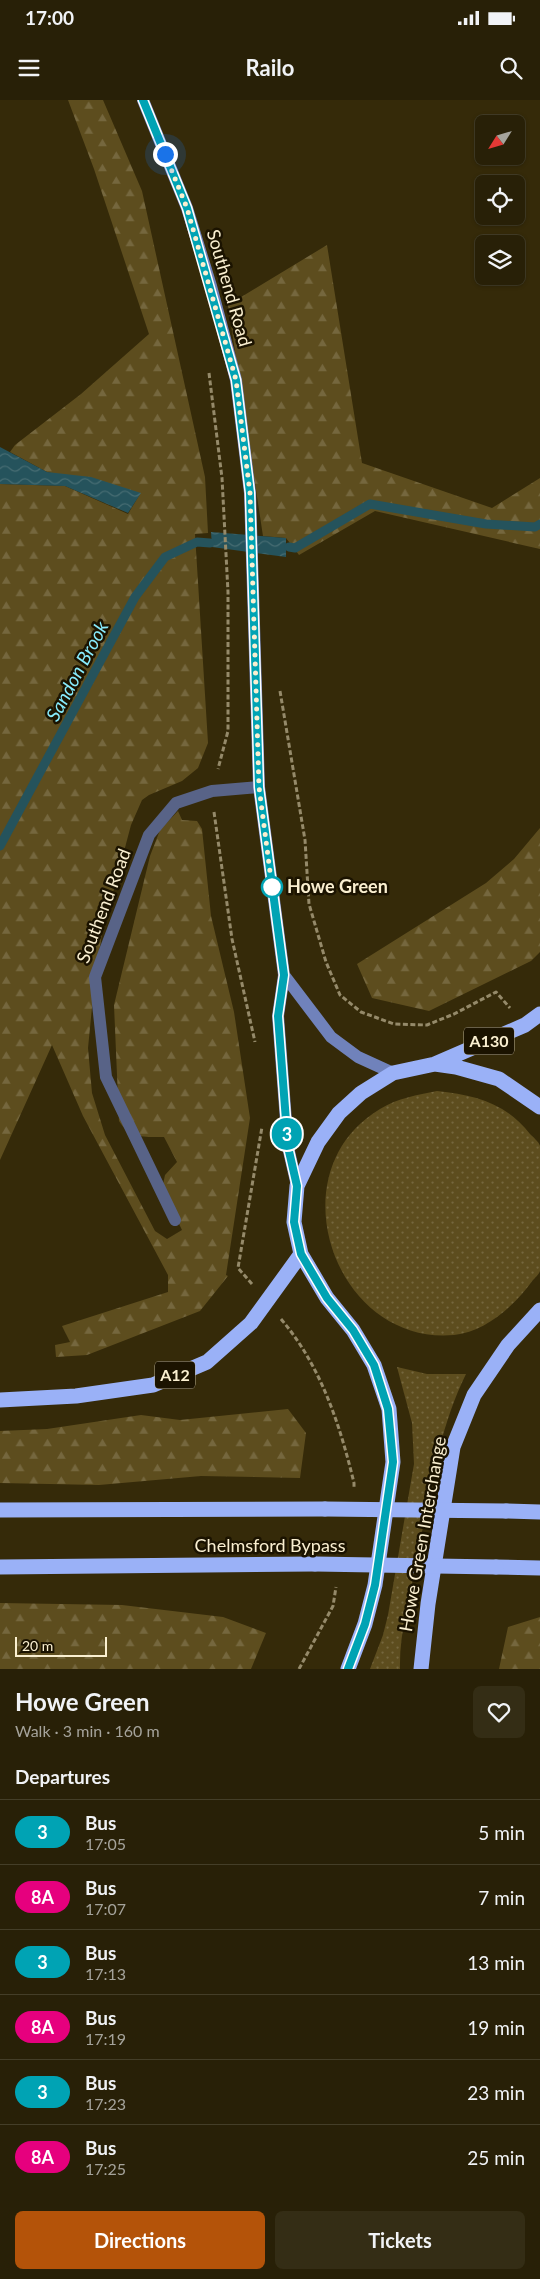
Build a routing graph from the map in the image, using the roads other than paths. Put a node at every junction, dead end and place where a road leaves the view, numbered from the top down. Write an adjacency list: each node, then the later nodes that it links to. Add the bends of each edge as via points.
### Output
1 (143, 100): 2 (street, Southend Road, via 187,208 236,380 250,493)
2 (259, 787): 3 (street); 9 (street, Southend Road, via 212,790 176,803 150,835 95,977 106,1077)
3 (284, 975): 6 (street, via 331,1037 358,1057); 8 (street, via 278,1016 288,1147)
4 (540, 1014): 5 (highway, A130, via 524,1025)
5 (436, 1064): 6 (highway); 7 (highway, via 499,1079)
6 (393, 1073): 8 (highway, via 361,1093 339,1113 318,1142)
7 (540, 1107)
8 (297, 1186): 10 (highway, via 294,1222)
9 (175, 1220)
10 (301, 1254): 12 (highway, A12, via 250,1323 207,1362 153,1385 76,1396); 17 (highway, via 374,1365 388,1409 393,1462 375,1585)
11 (540, 1310): 18 (highway, Howe Green Interchange, via 508,1345 474,1395 453,1447)
12 (0, 1400)
13 (0, 1510): 14 (highway, Chelmsford Bypass, bridge)
14 (540, 1512)
15 (0, 1567): 16 (highway, Chelmsford Bypass, bridge, via 314,1564)
16 (540, 1568)
17 (348, 1669)
18 (421, 1669)

